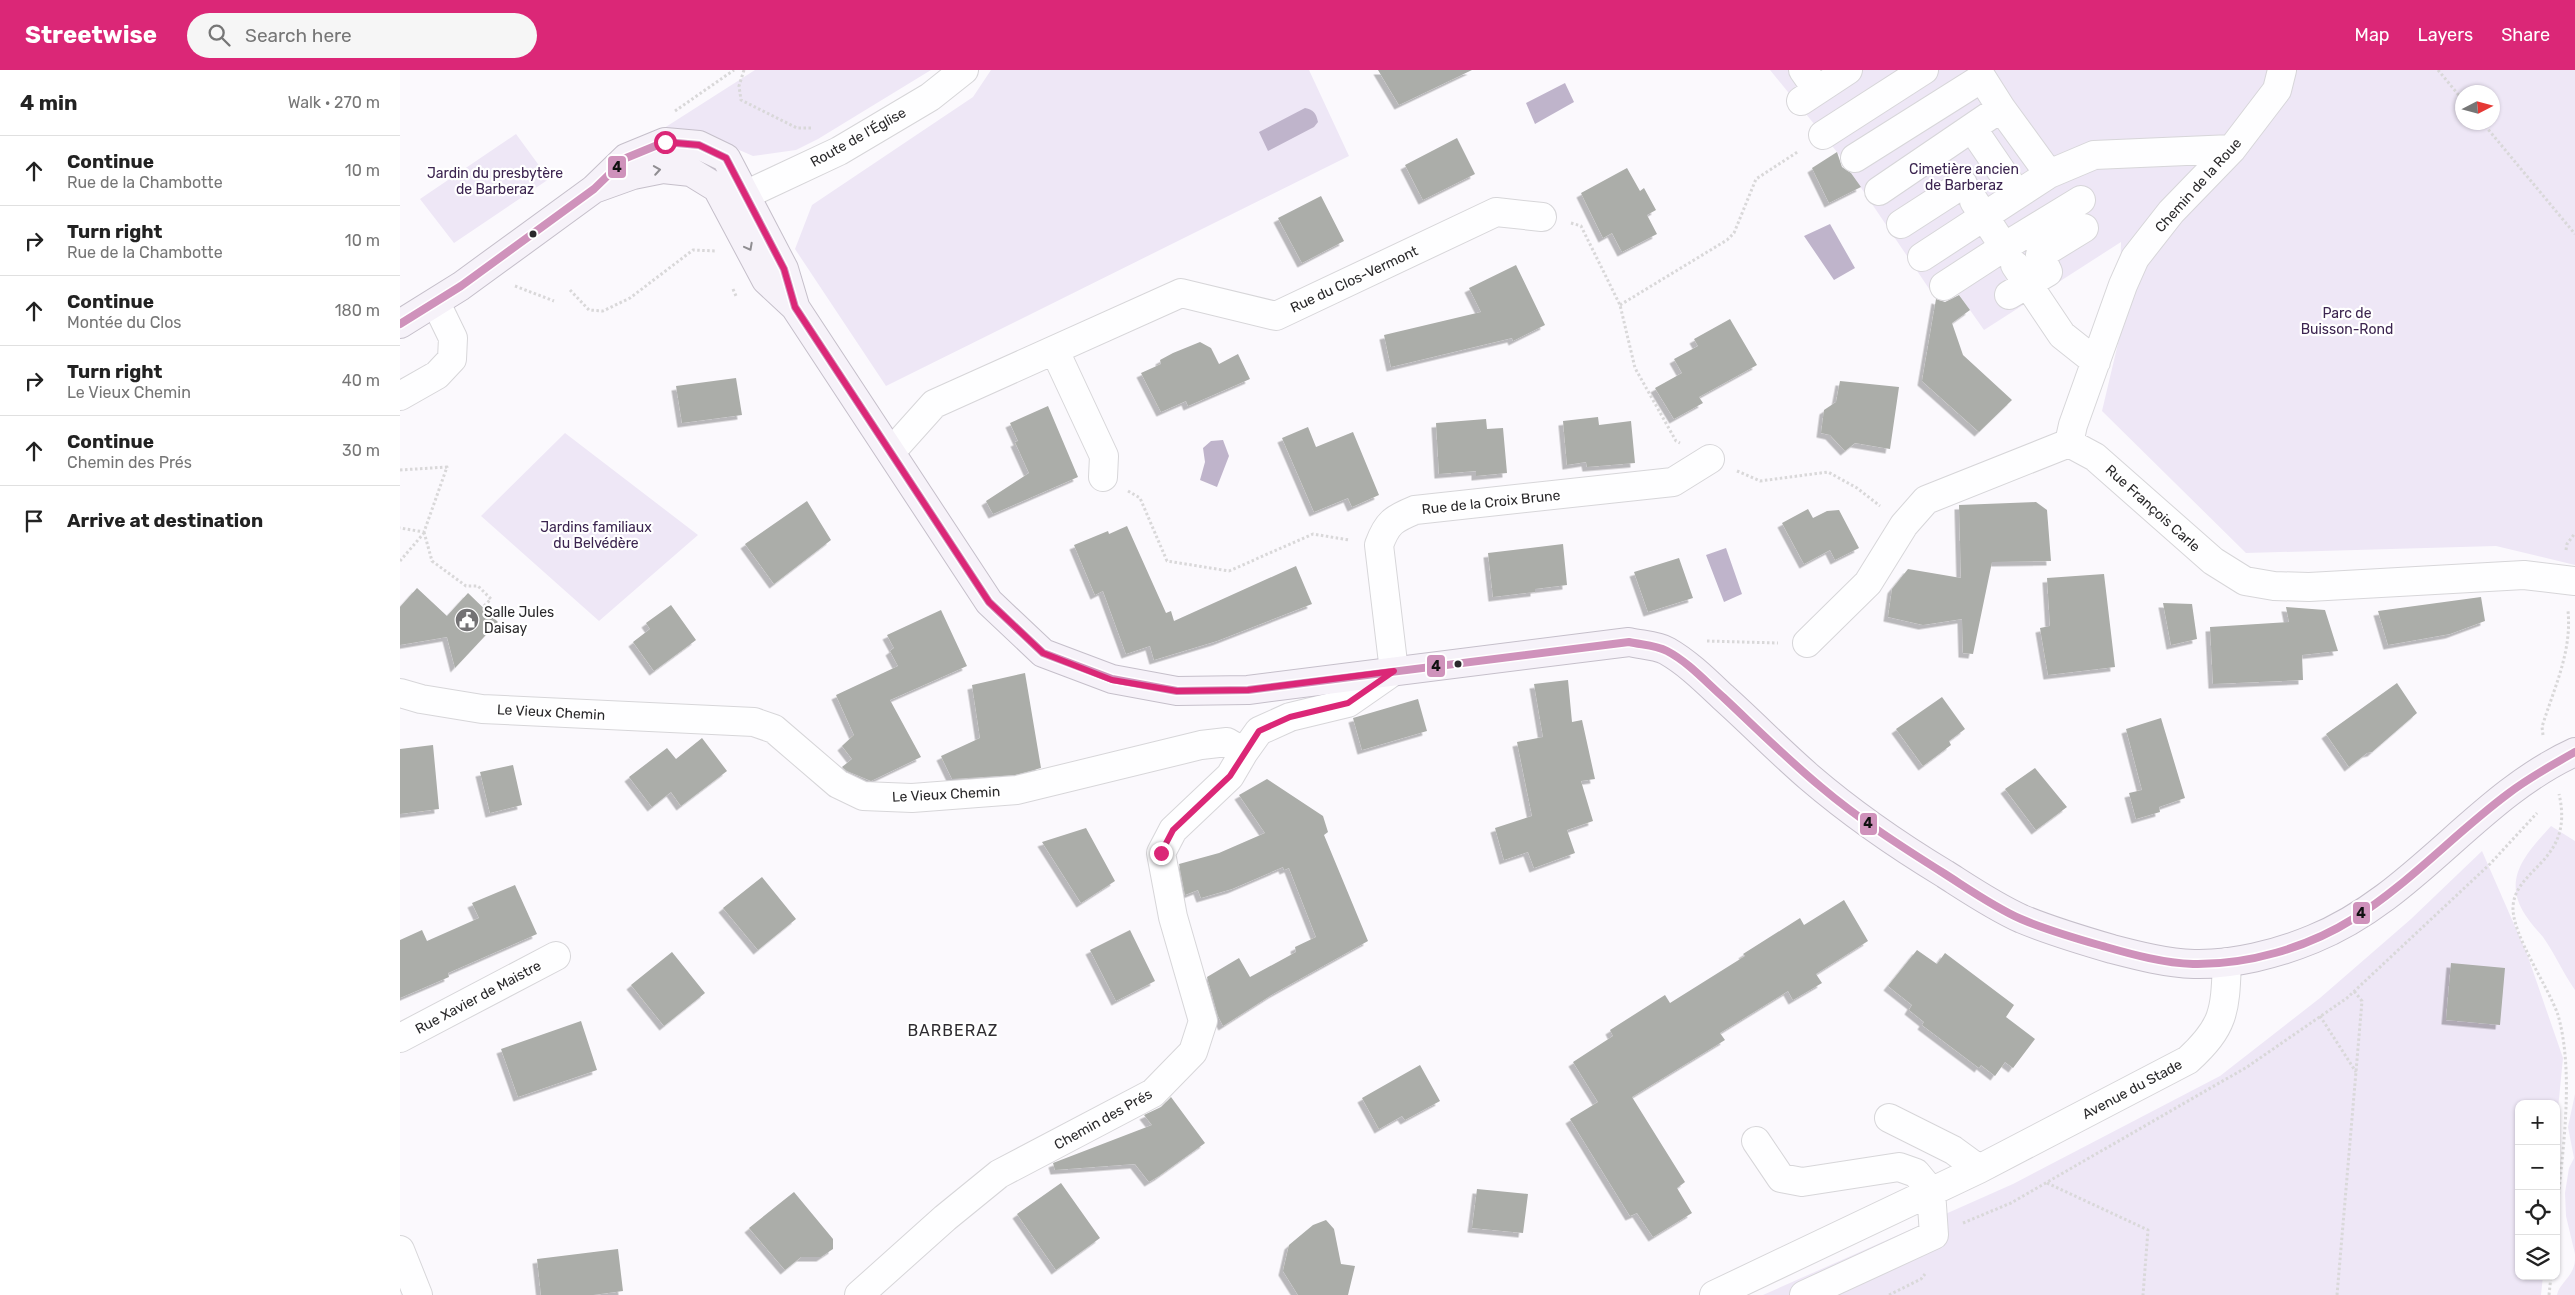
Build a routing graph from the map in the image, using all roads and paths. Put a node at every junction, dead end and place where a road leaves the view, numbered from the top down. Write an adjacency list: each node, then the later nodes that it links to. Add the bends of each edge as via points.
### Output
1 (744, 70): 10 (path, via 739,86 742,100)
2 (964, 70): 20 (street, Route de l'Église, via 930,97 839,151)
3 (1848, 70): 7 (street)
4 (1924, 70): 14 (street)
5 (2282, 70): 15 (street, Chemin de la Roue, via 2277,90)
6 (2438, 70): 8 (path)
7 (1805, 84)
8 (2455, 91)
9 (2001, 108): 11 (street); 14 (street, via 1982,78); 17 (street)
10 (797, 128)
11 (1972, 128): 14 (street); 19 (street)
12 (2489, 130): 25 (path)
13 (1823, 136): 14 (street); 34 (path, via 1756,179 1734,233 1728,240)
14 (1937, 142): 16 (street); 18 (street); 19 (street); 23 (street); 27 (street); 28 (street)
15 (2232, 149): 17 (street, via 2094,155); 37 (street, Chemin de la Roue, via 2170,212 2135,258 2122,285)
16 (1856, 158)
17 (2049, 174): 19 (street)
18 (1879, 191)
19 (2017, 194)
20 (736, 199): 33 (main road, via 691,172 663,168 633,175 594,189); 40 (main road, via 766,280 795,307)
21 (2081, 200): 28 (street)
22 (1542, 217): 34 (path, via 1581,226); 36 (street, Rue du Clos-Vermont, via 1496,212 1276,316 1181,293)
23 (1901, 224)
24 (2084, 228): 28 (street, via 2040,256 2048,272)
25 (2575, 234)
26 (693, 250): 31 (path, via 630,298 604,311 589,310)
27 (1922, 257)
28 (2014, 273): 30 (street); 37 (street, via 2062,336)
29 (515, 286): 32 (path)
30 (1944, 286)
31 (570, 290)
32 (554, 301)
33 (436, 303): 35 (main road); 38 (street, via 453,338 452,359 437,375)
34 (1620, 305): 41 (path, via 1635,368 1676,441)
35 (400, 324)
36 (1055, 350): 40 (street, Rue du Clos-Vermont, via 934,404); 43 (street, via 1104,456)
37 (2096, 362): 39 (street, Chemin de la Roue)
38 (400, 396)
39 (2069, 444): 44 (street, via 1926,500); 50 (street, Rue François Carle, via 2096,457 2213,561 2245,581 2274,586 2309,586 2524,575)
40 (891, 452): 54 (main road, via 989,602 1043,653 1112,680 1177,691 1248,690)
41 (1710, 459): 44 (path, via 1760,481 1828,472 1856,488); 48 (street, Rue de la Croix Brune, via 1672,482 1415,510 1396,518 1385,530)
42 (400, 470): 46 (path, via 447,467)
43 (1103, 477): 48 (path, via 1140,498 1166,561 1229,571 1313,534)
44 (1904, 525): 52 (street, via 1868,583)
45 (400, 528): 46 (path)
46 (424, 532): 49 (path); 51 (path, via 432,561 466,586 478,586 491,599)
47 (2575, 533): 50 (path, via 2567,544)
48 (1379, 545): 54 (street)
49 (400, 561)
50 (2570, 580): 57 (path, via 2570,628 2565,662 2542,727 2544,748)
51 (482, 607)
52 (1807, 643): 53 (path, via 1704,641)
53 (1665, 650): 54 (main road, via 1629,642); 59 (main road, via 1693,669 1809,777 1849,809 1904,849 1982,898 2058,933 2129,954 2195,964)
54 (1394, 671): 56 (street, via 1348,703 1290,717 1259,731)
55 (400, 694): 56 (street, Le Vieux Chemin, via 482,708 754,722 774,729 838,784 863,796 912,798 1017,790 1201,745 1227,742)
56 (1244, 752): 73 (street, Chemin des Prés, via 1230,776 1173,830 1161,853 1173,917 1203,1021 1193,1052 1153,1093 999,1174)
57 (2563, 758): 59 (main road, via 2519,784 2426,866 2349,922 2313,940); 68 (path, via 2558,842 2549,857 2518,890 2513,906 2531,960 2558,1015 2566,1045 2568,1083)
58 (556, 956): 62 (street, Rue Xavier de Maistre)
59 (2227, 962): 66 (street, Avenue du Stade, via 2220,1020 2209,1040 2188,1060)
60 (2354, 991): 63 (path, via 2362,1001)
61 (2320, 1016): 63 (path)
62 (400, 1038)
63 (2356, 1072): 77 (path)
64 (1889, 1118): 66 (street, via 1953,1150)
65 (1756, 1140): 69 (street, via 1782,1178 1802,1182 1899,1167 1916,1173)
66 (1979, 1169): 69 (street, Avenue du Stade)
67 (2047, 1183): 76 (path, via 2148,1230)
68 (2559, 1190)
69 (1932, 1191): 74 (street, Avenue du Stade); 75 (street, via 1934,1235)
70 (400, 1250): 72 (street)
71 (2551, 1280): 78 (path)
72 (418, 1295)
73 (859, 1295)
74 (1714, 1295)
75 (1804, 1295)
76 (2143, 1295)
77 (2337, 1295)
78 (2549, 1295)

